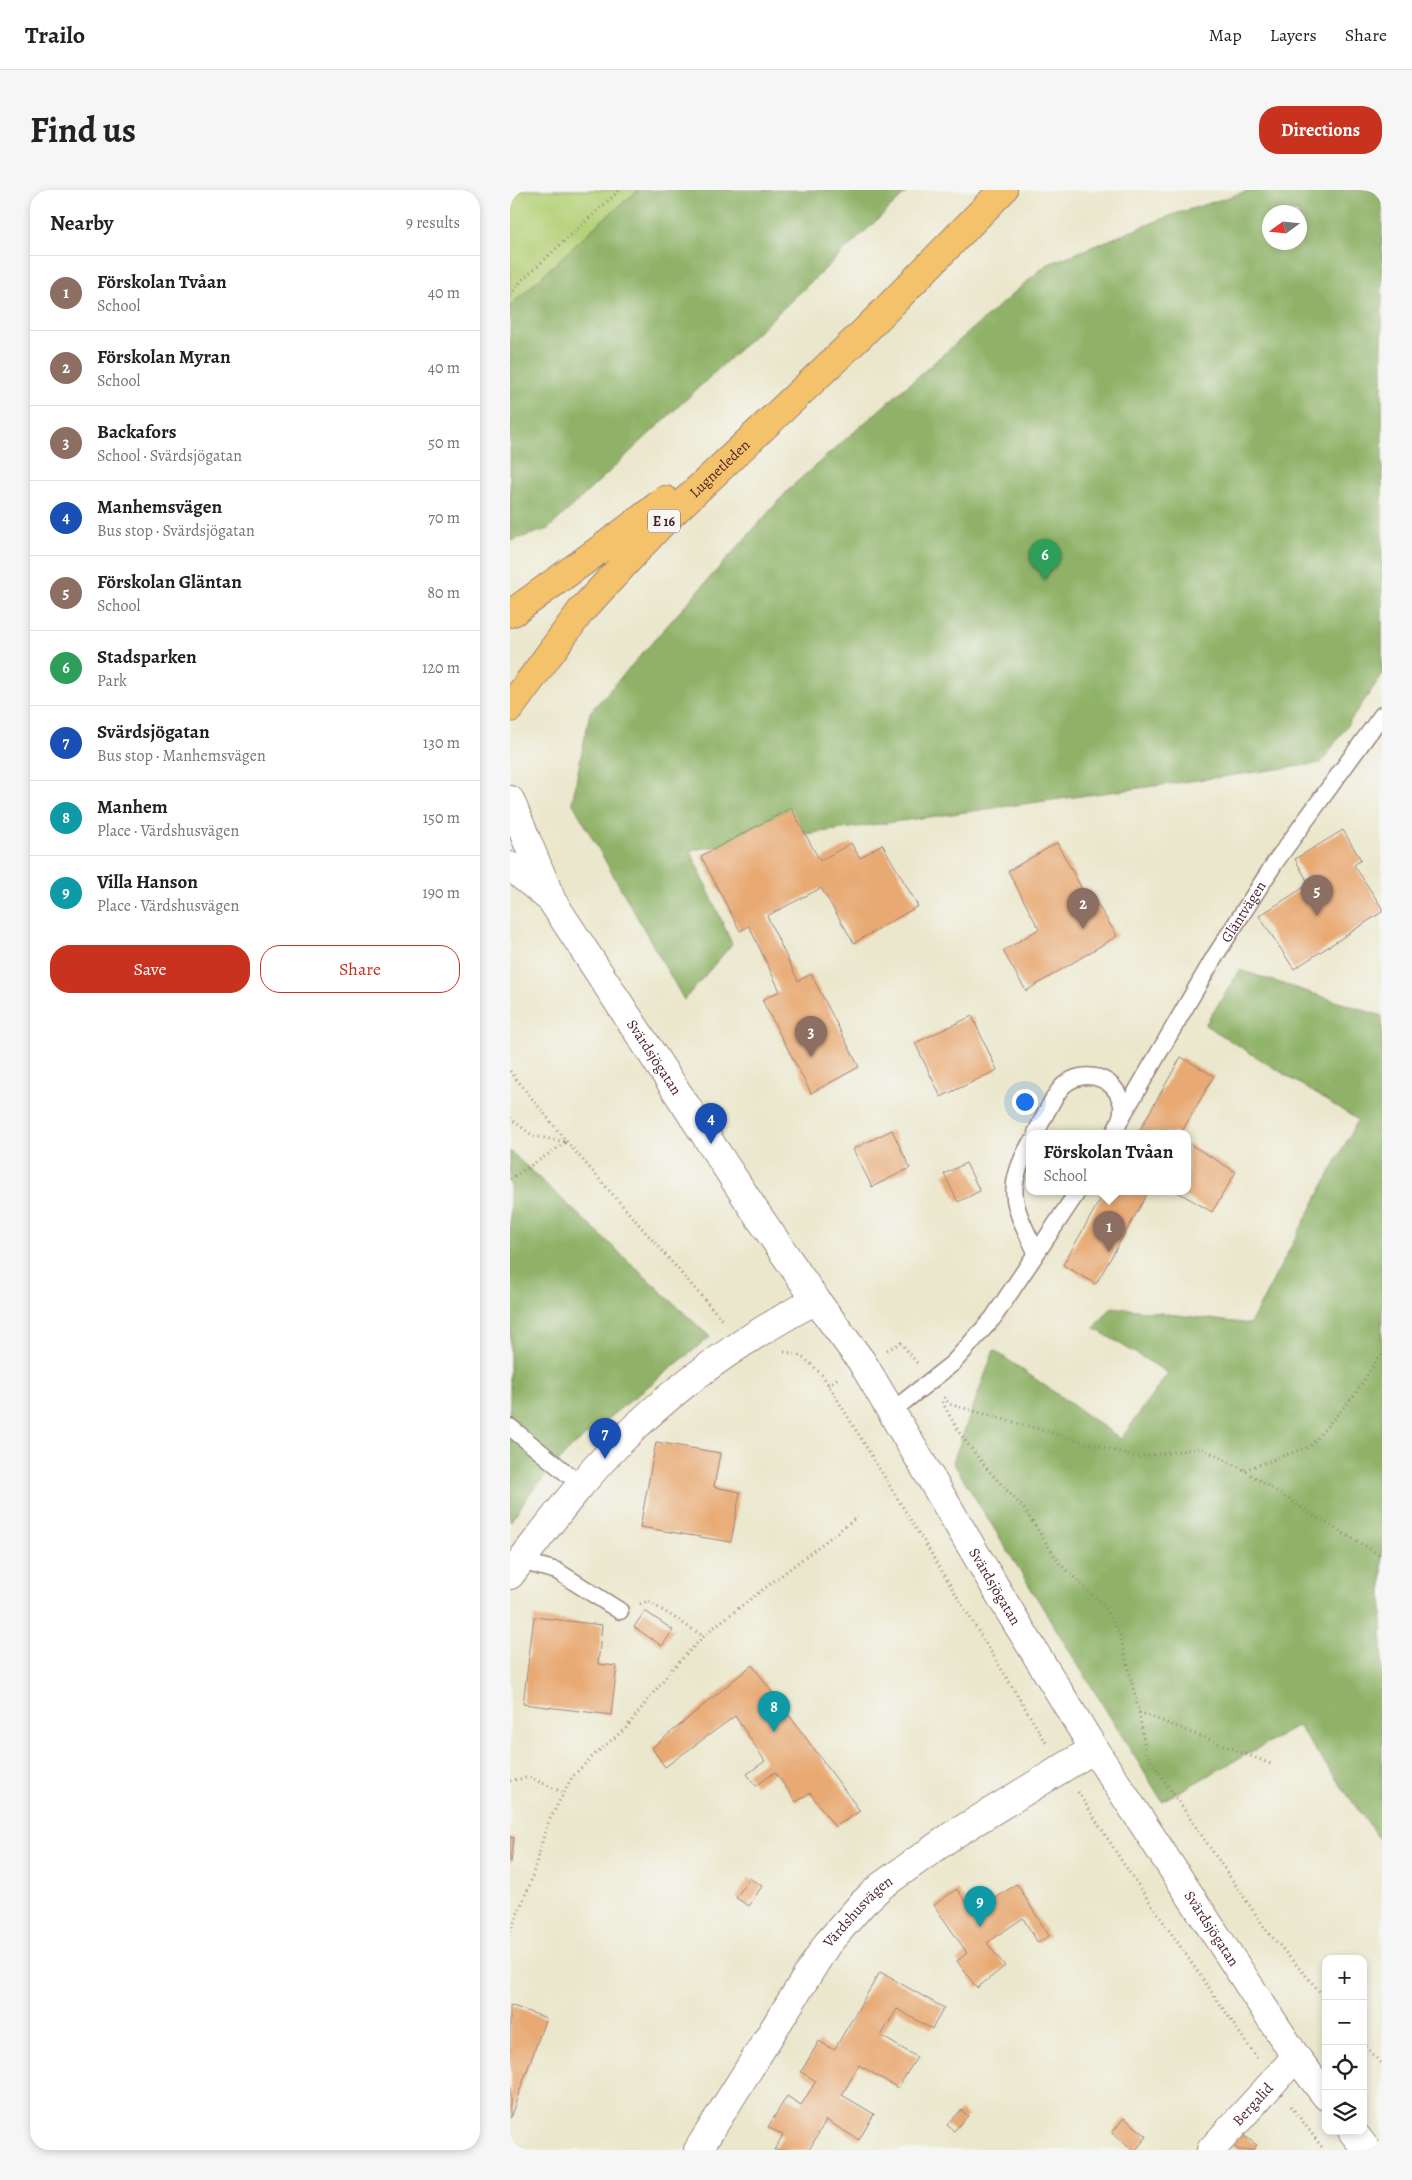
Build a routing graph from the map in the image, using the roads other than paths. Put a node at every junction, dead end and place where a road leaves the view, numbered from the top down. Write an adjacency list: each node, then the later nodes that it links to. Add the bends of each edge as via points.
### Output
1 (1003, 190): 2 (highway, Lugnetleden / E 16)
2 (841, 354): 3 (highway, Lugnetleden / E 16, via 624,533); 4 (highway, Lugnetleden / E 16, via 662,523 581,611)
3 (510, 613)
4 (510, 708)
5 (1382, 715): 9 (lane, Gläntvägen, via 1276,861 1215,956)
6 (510, 800): 8 (street, Svärdsjögatan)
7 (510, 866): 8 (street, Svärdsjögatan)
8 (552, 901): 15 (street, Svärdsjögatan)
9 (1121, 1118): 10 (lane, via 1122,1101 1113,1086 1100,1077 1083,1076 1064,1084); 11 (lane, Gläntvägen)
10 (1038, 1130)
11 (1115, 1130)
12 (1026, 1151): 14 (lane, via 1013,1189 1017,1212)
13 (1075, 1195): 14 (lane)
14 (1036, 1252): 16 (lane, via 993,1318 953,1363)
15 (816, 1300): 16 (street, Svärdsjögatan, via 862,1362); 18 (street, via 742,1342 660,1406 620,1442)
16 (892, 1412): 21 (street, Svärdsjögatan)
17 (510, 1427): 18 (lane)
18 (581, 1485): 19 (street)
19 (515, 1568): 20 (lane, via 557,1572)
20 (620, 1610)
21 (1094, 1749): 22 (street, Svärdsjögatan); 25 (street, Värdshusvägen, via 953,1834 881,1886 862,1904 827,1944)
22 (1296, 2058): 23 (street, Svärdsjögatan); 26 (street, Bergalid)
23 (1322, 2091)
24 (1355, 2135): 27 (street)
25 (698, 2150)
26 (1211, 2150)
27 (1367, 2150)

